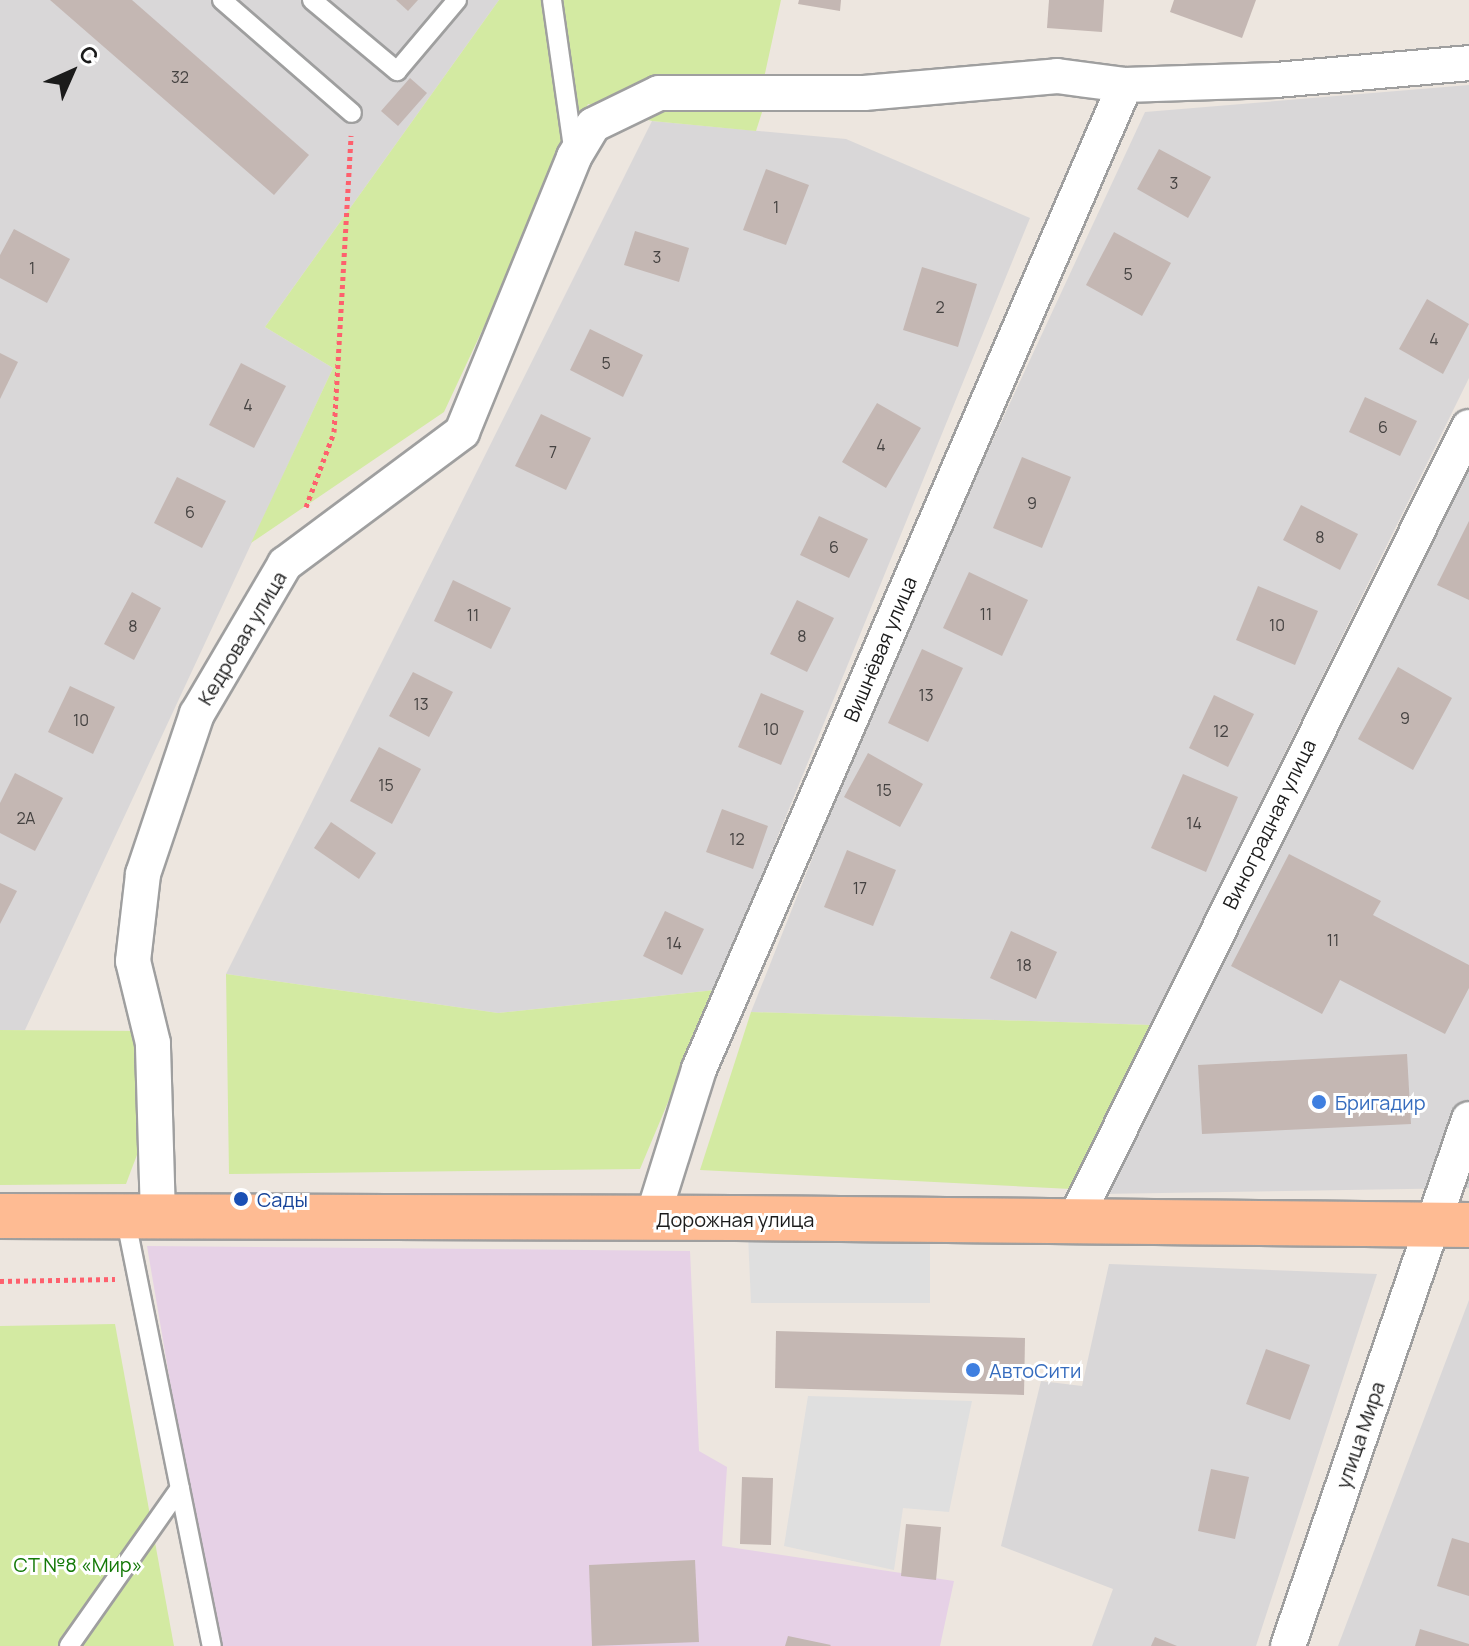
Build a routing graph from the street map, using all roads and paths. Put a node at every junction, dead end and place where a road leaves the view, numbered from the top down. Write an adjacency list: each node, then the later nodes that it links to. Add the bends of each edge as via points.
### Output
1 (222, 0): 7 (lane)
2 (312, 0): 3 (lane, via 397,71)
3 (457, 0)
4 (552, 0): 8 (lane)
5 (1469, 63): 6 (street, Кедровая улица, via 1276,80)
6 (1125, 85): 8 (street, Кедровая улица, via 1057,76 864,93 659,93 593,125); 14 (street, Вишнёвая улица, via 699,1069)
7 (352, 113): 10 (path, via 334,432)
8 (574, 157): 10 (street, Кедровая улица, via 462,432)
9 (1469, 427): 15 (street, Виноградная улица)
10 (285, 564): 13 (street, Кедровая улица, via 197,714 143,874 133,961 153,1043)
11 (1469, 1119): 16 (street, улица Мира)
12 (0, 1216): 13 (main road, Дорожная улица)
13 (142, 1216): 14 (main road, Дорожная улица); 17 (lane)
14 (652, 1219): 15 (main road, Дорожная улица)
15 (1073, 1223): 16 (main road, Дорожная улица)
16 (1450, 1225): 22 (street, улица Мира)
17 (138, 1278): 18 (path); 19 (lane)
18 (0, 1281)
19 (180, 1488): 20 (lane); 21 (lane)
20 (69, 1646)
21 (212, 1646)
22 (1288, 1646)

